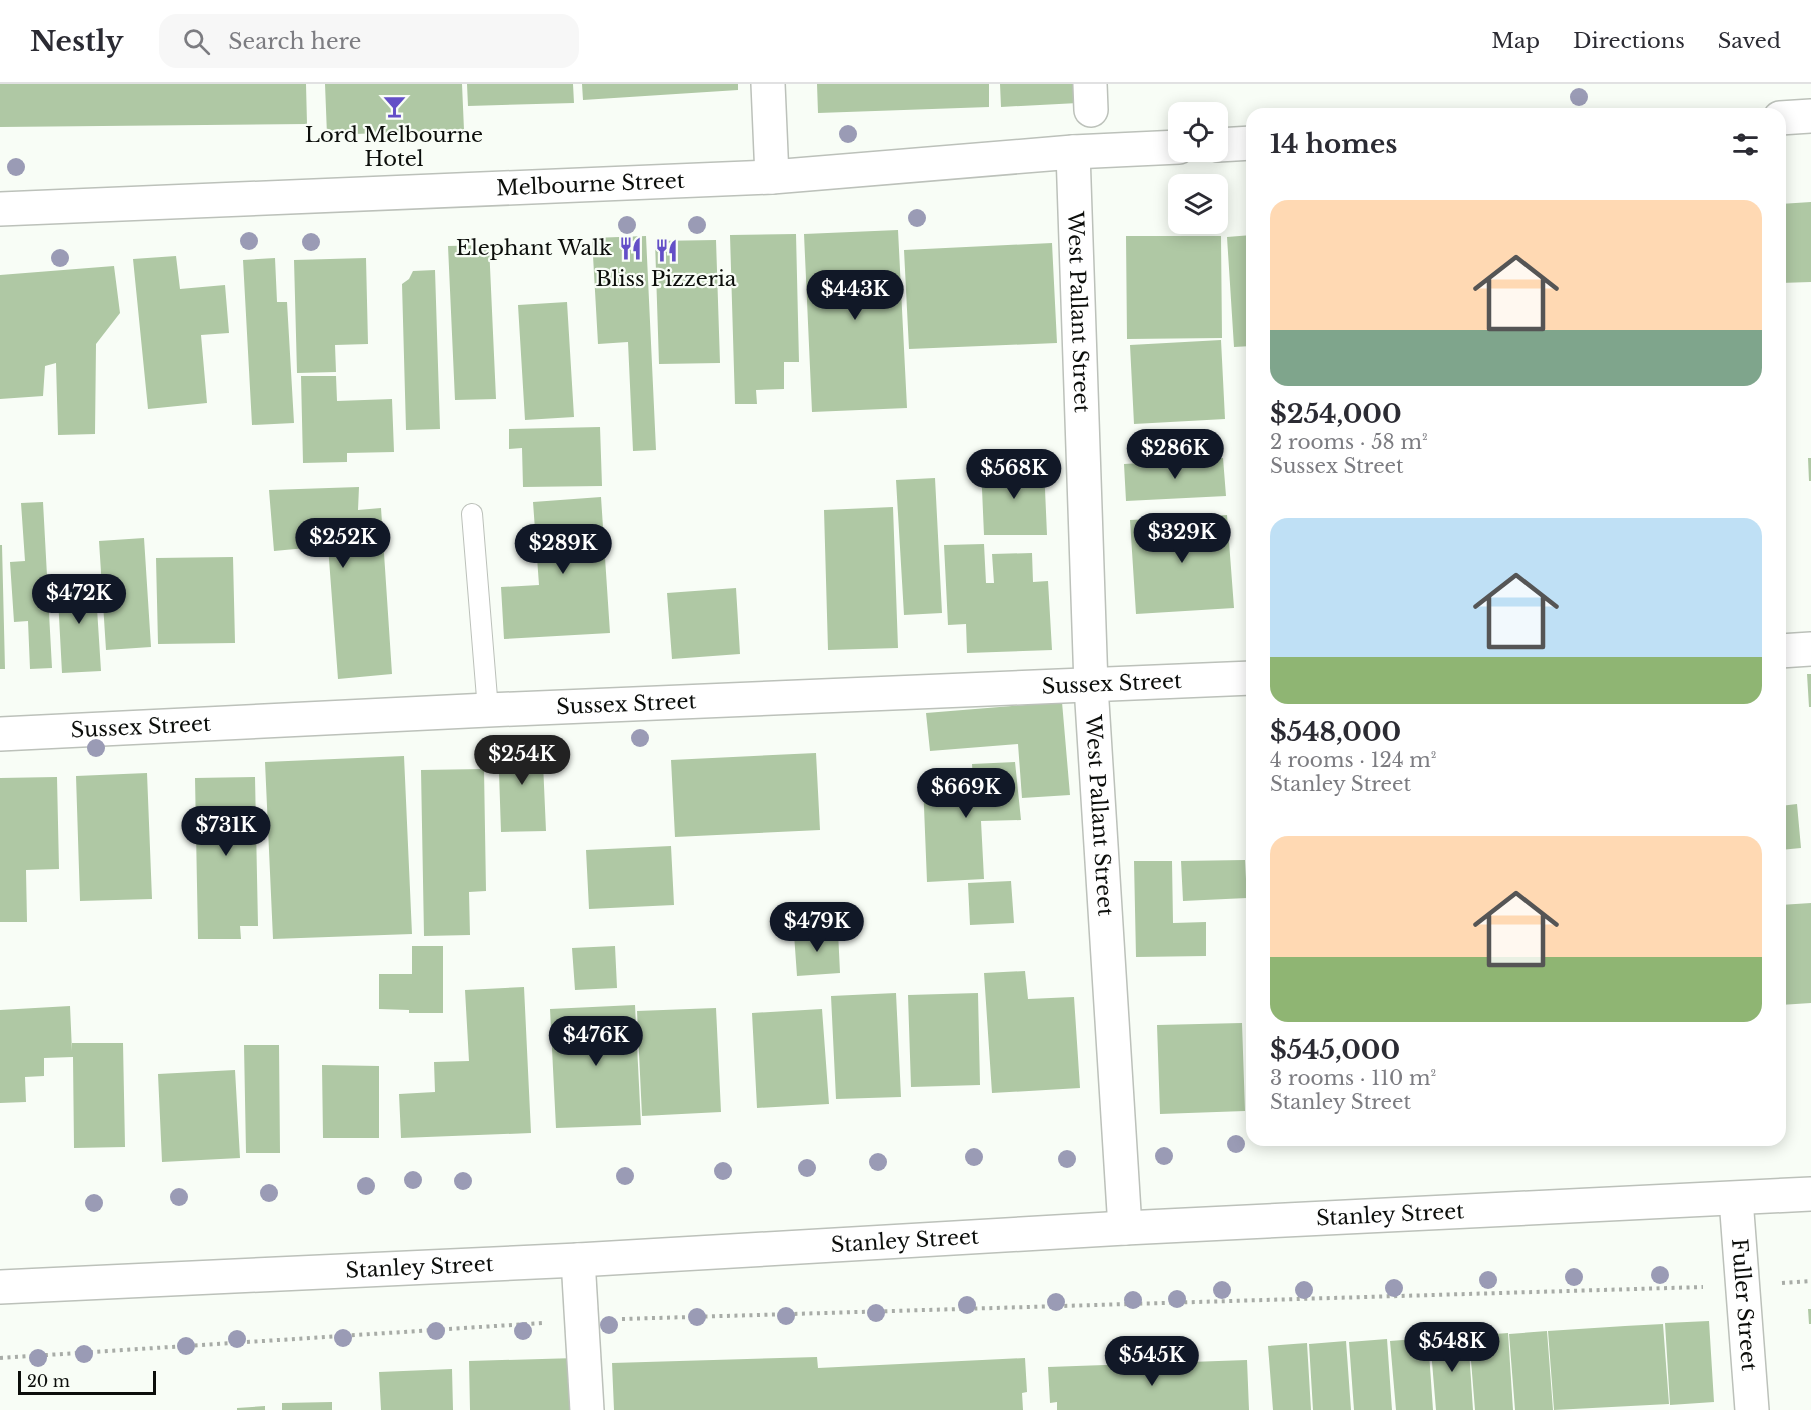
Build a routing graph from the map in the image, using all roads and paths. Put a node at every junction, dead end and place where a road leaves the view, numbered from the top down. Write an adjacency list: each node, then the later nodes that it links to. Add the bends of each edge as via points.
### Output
1 (768, 84): 8 (street)
2 (1811, 116): 3 (street)
3 (1786, 118)
4 (1246, 143): 5 (street)
5 (1228, 144)
6 (1168, 148): 7 (street, Melbourne Street)
7 (1073, 152): 8 (street, Melbourne Street); 14 (street, West Pallant Street)
8 (772, 177): 9 (street, Melbourne Street)
9 (0, 209)
10 (471, 514): 15 (lane)
11 (1811, 649): 12 (street)
12 (1786, 651)
13 (1246, 678): 14 (street, Sussex Street)
14 (1091, 686): 15 (street, Sussex Street); 19 (street, West Pallant Street)
15 (488, 710): 16 (street, Sussex Street)
16 (0, 734)
17 (1811, 1194): 18 (street, Stanley Street)
18 (1736, 1199): 19 (street, Stanley Street); 28 (street, Fuller Street)
19 (1125, 1228): 20 (street, Stanley Street)
20 (578, 1260): 23 (street, Stanley Street); 25 (street)
21 (1811, 1281): 22 (path)
22 (1779, 1283)
23 (0, 1287)
24 (1707, 1287): 25 (path)
25 (582, 1320): 26 (path); 27 (street)
26 (0, 1358)
27 (587, 1410)
28 (1752, 1410)

